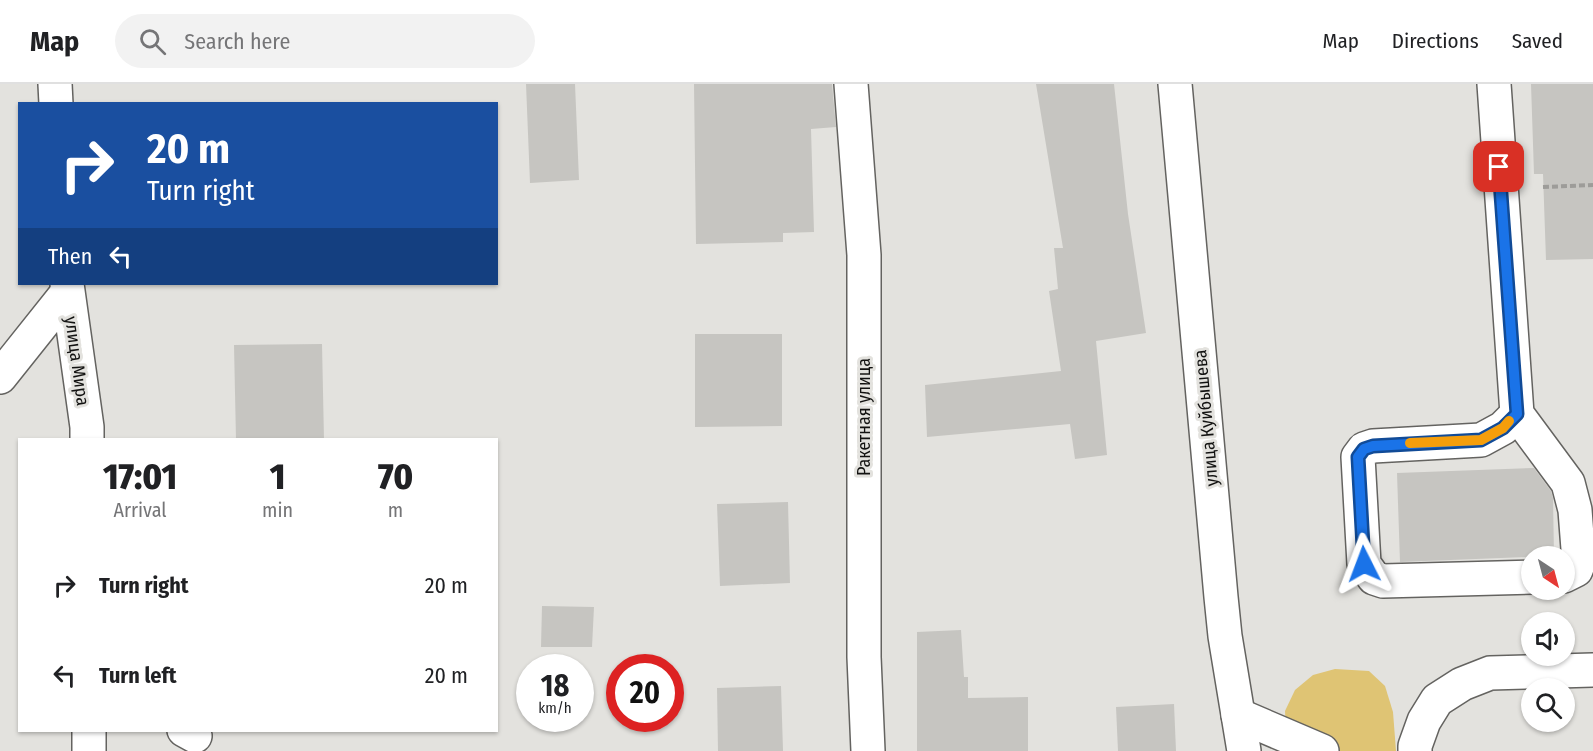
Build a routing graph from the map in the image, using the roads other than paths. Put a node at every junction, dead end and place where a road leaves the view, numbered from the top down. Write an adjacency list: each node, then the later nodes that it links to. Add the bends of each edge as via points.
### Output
1 (55, 84): 5 (street)
2 (851, 84): 16 (street, Ракетная улица, via 864,255 864,657)
3 (1175, 84): 13 (street, улица Куйбышева, via 1221,597)
4 (1494, 84): 8 (street)
5 (56, 102)
6 (67, 288): 7 (street); 9 (street, улица Мира)
7 (0, 377)
8 (1517, 414): 10 (street, via 1568,483 1573,496 1579,562); 11 (street, via 1503,428 1481,440 1373,446 1358,457 1364,564 1374,578 1383,581)
9 (87, 438)
10 (1575, 570)
11 (1521, 577)
12 (1593, 670): 19 (street, via 1490,673 1462,684 1437,700 1424,721)
13 (1238, 715): 17 (street, улица Куйбышева); 18 (street)
14 (89, 732): 15 (street)
15 (89, 751)
16 (868, 751)
17 (1244, 751)
18 (1322, 751)
19 (1415, 751)

